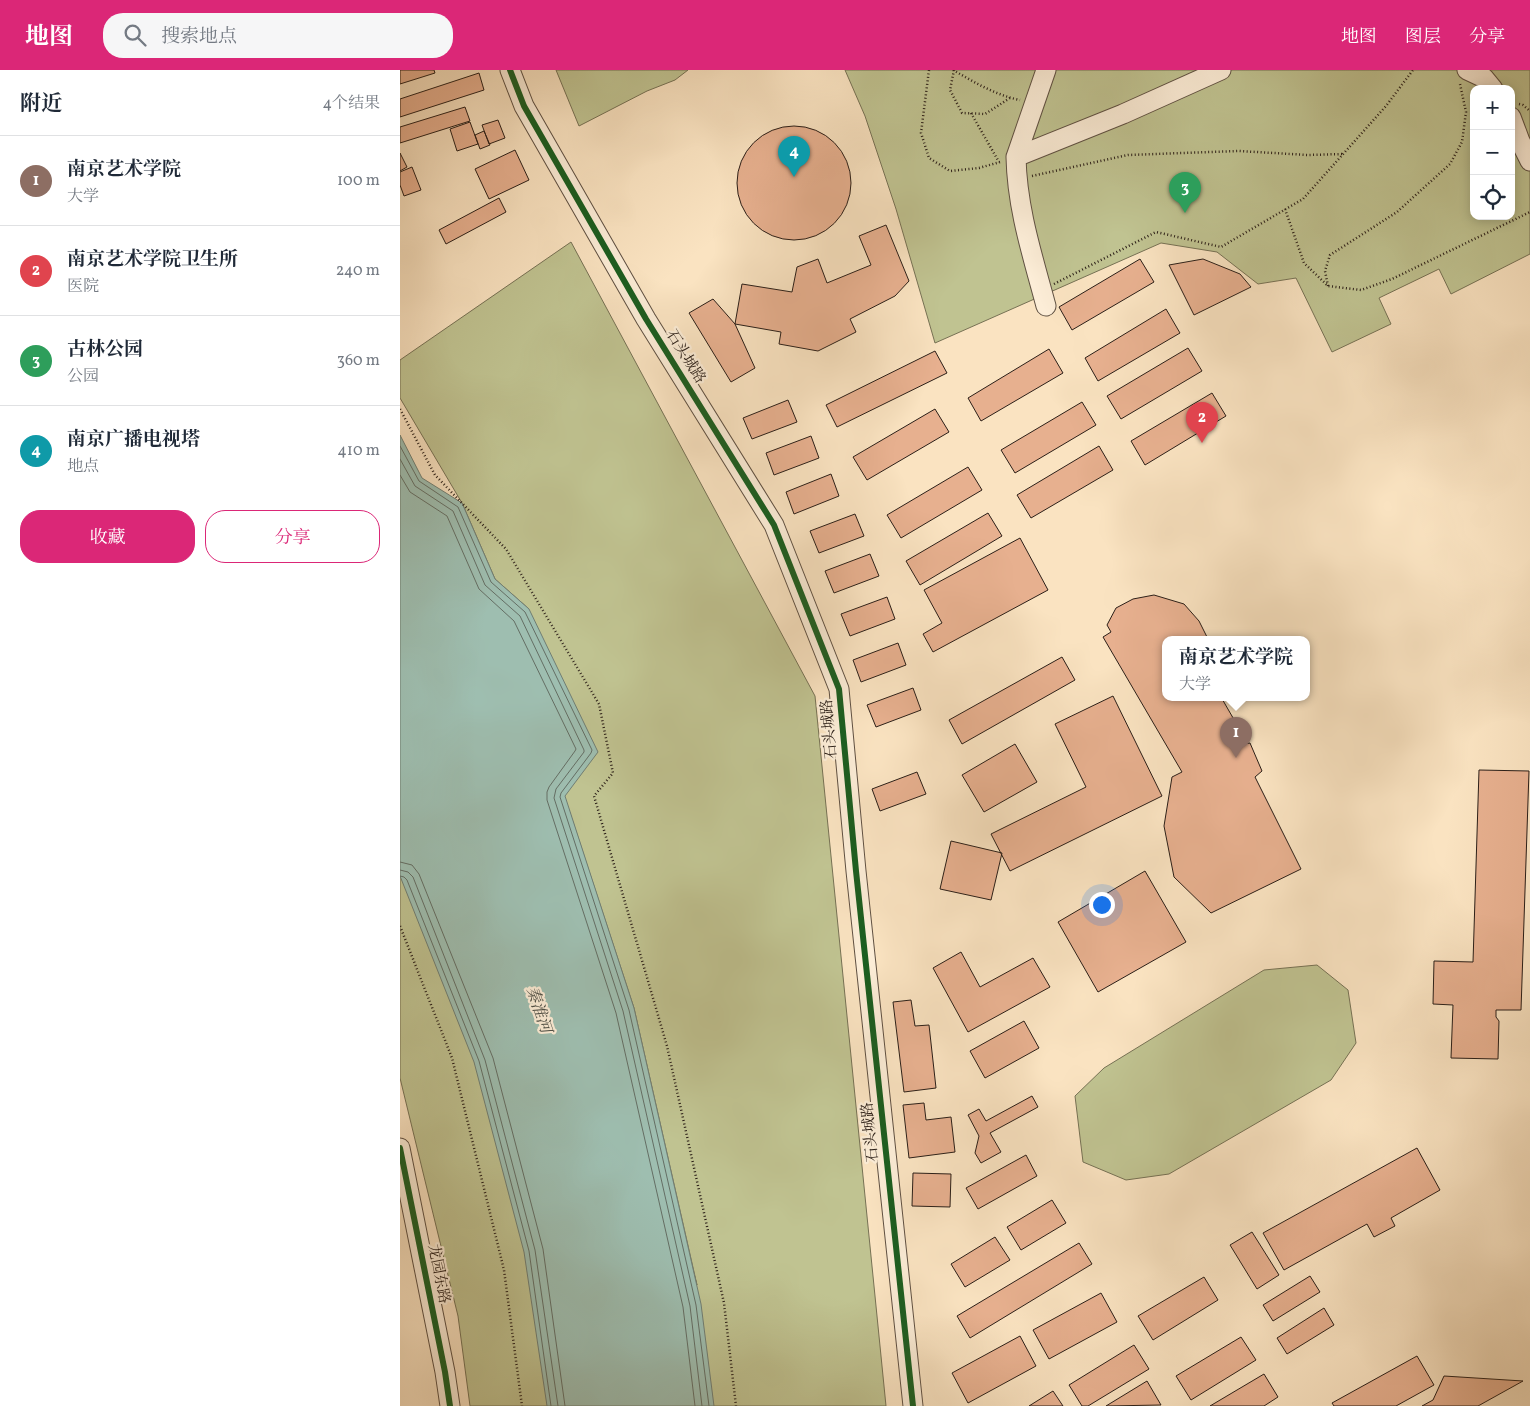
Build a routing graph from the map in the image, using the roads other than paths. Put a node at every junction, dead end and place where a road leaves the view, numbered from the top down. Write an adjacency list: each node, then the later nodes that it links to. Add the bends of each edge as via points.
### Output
1 (510, 70): 12 (street, 石头城路, via 524,106 646,319 774,525 839,689)
2 (1046, 70): 7 (street, via 1035,103)
3 (1221, 70): 7 (street)
4 (1463, 74): 5 (street, via 1484,78)
5 (1490, 85)
6 (1515, 127): 8 (street)
7 (1008, 160): 9 (street, via 1017,180 1022,215)
8 (1530, 161)
9 (1044, 298)
10 (400, 1148): 11 (street, 龙园东路, via 446,1372)
11 (450, 1406)
12 (913, 1406)

